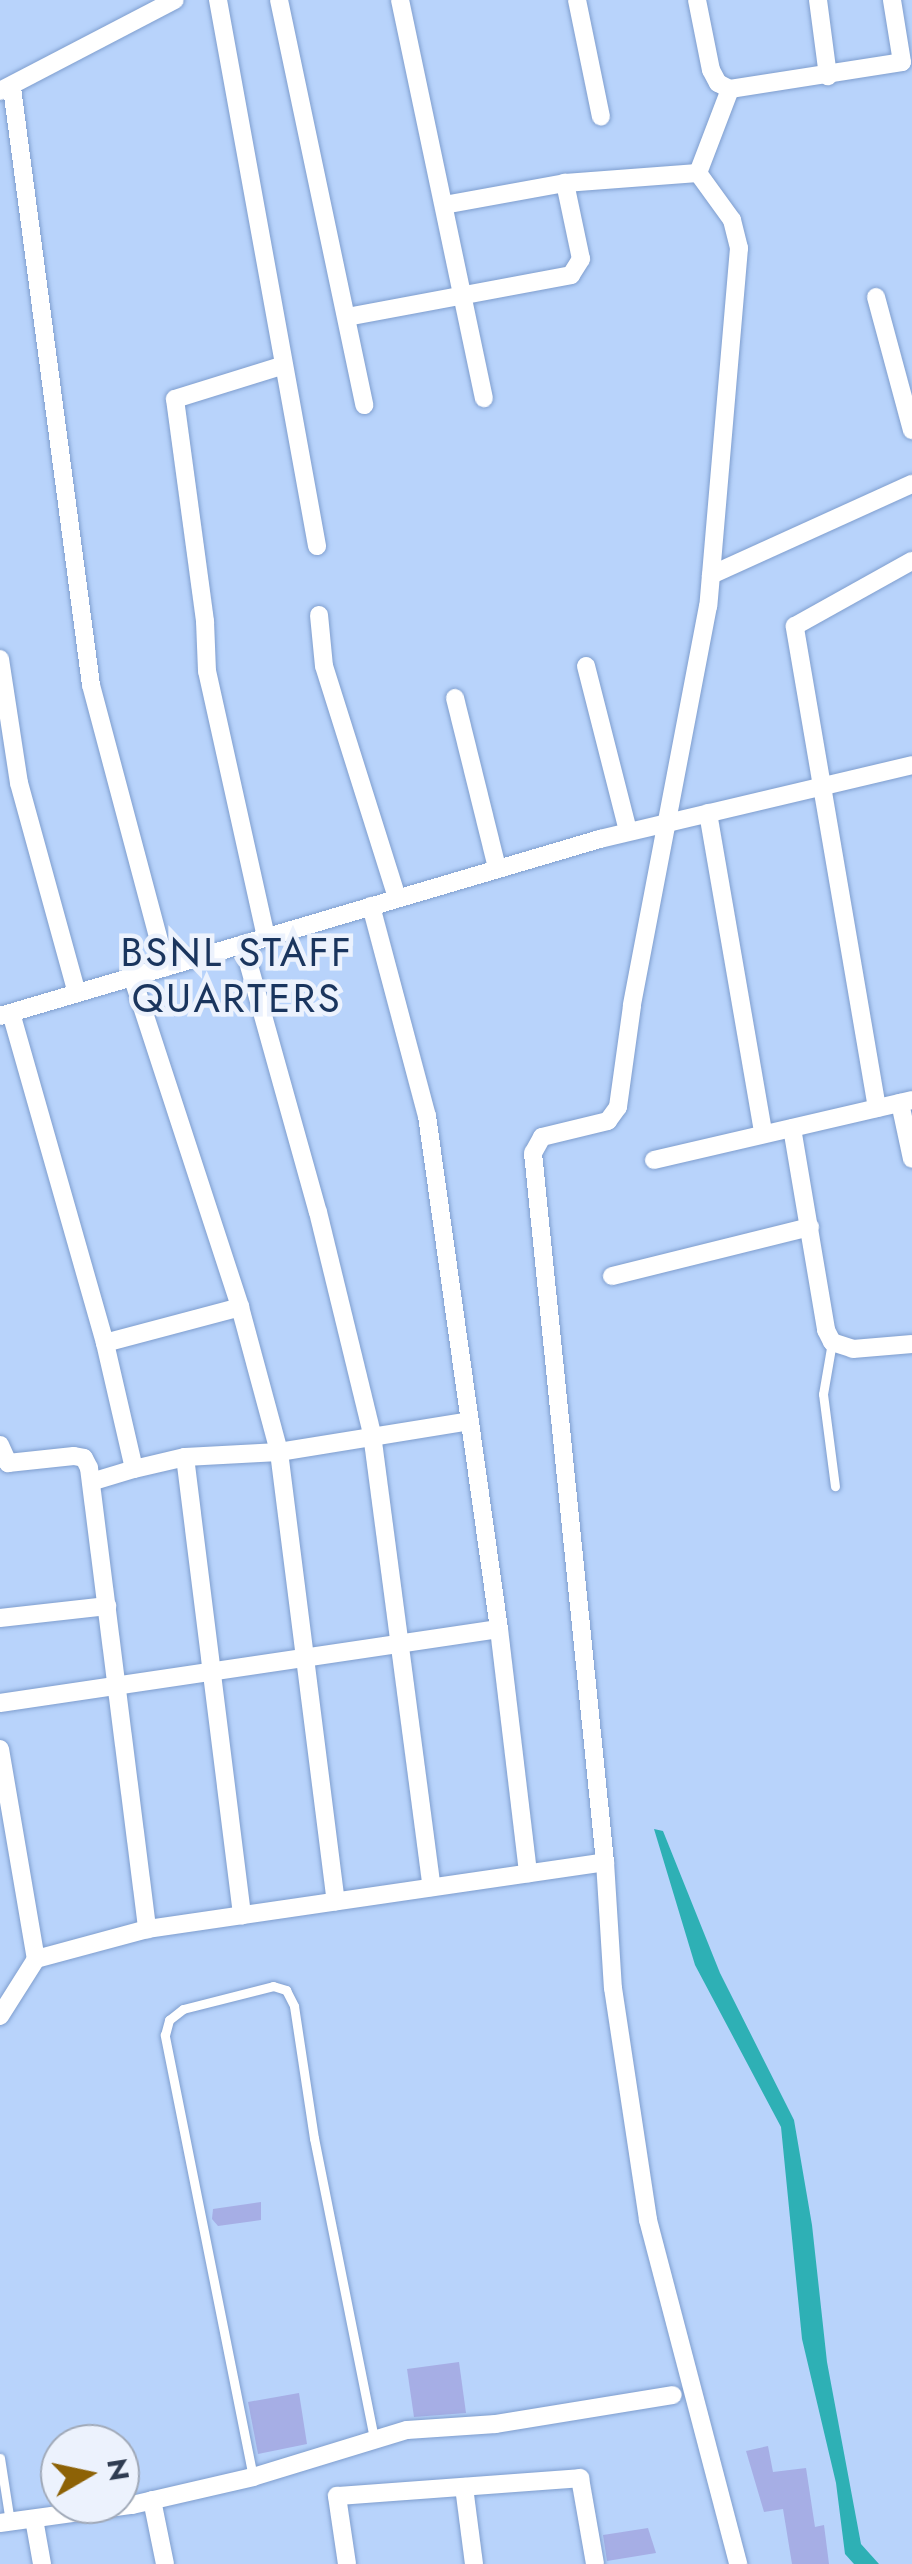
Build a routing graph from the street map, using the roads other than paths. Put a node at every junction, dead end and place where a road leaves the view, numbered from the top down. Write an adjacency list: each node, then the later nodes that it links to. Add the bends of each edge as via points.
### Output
1 (175, 0): 11 (street)
2 (218, 0): 19 (street)
3 (279, 0): 18 (street)
4 (400, 0): 15 (street)
5 (577, 0): 12 (street)
6 (697, 0): 10 (street, via 711,70)
7 (818, 0): 9 (street)
8 (892, 0): 9 (street, via 902,62)
9 (828, 76): 10 (street)
10 (730, 88): 13 (street)
11 (6, 90): 41 (street, via 84,642)
12 (602, 117)
13 (698, 174): 14 (street); 26 (street, via 732,220 739,248)
14 (565, 183): 15 (street); 16 (street, via 577,269)
15 (444, 205): 16 (street)
16 (464, 295): 18 (street); 20 (street)
17 (876, 298): 22 (street)
18 (346, 317): 21 (street)
19 (281, 366): 24 (street); 39 (street, via 175,399 207,671)
20 (484, 398)
21 (364, 406)
22 (912, 430)
23 (912, 484): 26 (street)
24 (316, 546)
25 (911, 568): 32 (street, via 796,626)
26 (711, 575): 34 (street)
27 (319, 615): 37 (street, via 324,666)
28 (0, 659): 43 (street, via 13,756)
29 (586, 666): 35 (street)
30 (455, 698): 36 (street)
31 (912, 765): 32 (street)
32 (822, 784): 33 (street); 46 (street)
33 (708, 813): 34 (street); 48 (street)
34 (667, 822): 35 (street); 74 (street, via 618,1107 608,1122 542,1137 533,1153)
35 (628, 831): 36 (street)
36 (497, 868): 37 (street)
37 (397, 898): 38 (street)
38 (371, 906): 39 (street); 57 (street, via 427,1116)
39 (266, 937): 40 (street)
40 (243, 944): 41 (street); 58 (street)
41 (166, 966): 42 (street)
42 (132, 976): 43 (street); 53 (street)
43 (77, 993): 44 (street)
44 (6, 1015): 55 (street)
45 (906, 1102): 46 (street); 49 (street)
46 (877, 1108): 47 (street)
47 (792, 1128): 48 (street); 51 (street)
48 (763, 1134): 50 (street)
49 (912, 1158)
50 (654, 1160)
51 (810, 1227): 52 (street); 54 (street)
52 (612, 1276)
53 (240, 1307): 55 (street); 60 (street)
54 (832, 1342): 56 (street, via 853,1349); 64 (lane, via 823,1394)
55 (104, 1343): 62 (street)
56 (912, 1344)
57 (470, 1420): 58 (street); 67 (street)
58 (372, 1434): 60 (street); 68 (street)
59 (0, 1445): 63 (street, via 8,1463 18,1466 84,1458)
60 (279, 1452): 61 (street); 69 (street)
61 (185, 1457): 62 (street); 70 (street)
62 (134, 1470): 63 (street)
63 (91, 1482): 65 (street)
64 (835, 1486)
65 (107, 1606): 66 (street); 71 (street)
66 (0, 1618)
67 (499, 1629): 68 (street); 75 (street)
68 (403, 1644): 69 (street); 76 (street)
69 (306, 1658): 70 (street); 77 (street)
70 (209, 1669): 71 (street); 78 (street)
71 (117, 1686): 72 (street); 79 (street)
72 (0, 1703)
73 (0, 1750): 80 (street)
74 (605, 1862): 75 (street); 95 (street, via 613,1988 648,2220)
75 (528, 1873): 76 (street)
76 (432, 1887): 77 (street)
77 (336, 1901): 78 (street)
78 (242, 1915): 79 (street)
79 (147, 1929): 80 (street)
80 (36, 1960): 81 (street)
81 (0, 2016)
82 (673, 2395): 83 (street)
83 (374, 2438): 85 (street); 85 (lane, via 294,2006 286,1990 273,1986 183,2008 165,2034)
84 (0, 2458): 89 (lane)
85 (253, 2477): 87 (street)
86 (464, 2486): 92 (street, via 337,2496); 93 (street); 94 (street, via 580,2478)
87 (152, 2500): 88 (street); 91 (street)
88 (34, 2519): 89 (street); 90 (street)
89 (5, 2523)
90 (42, 2564)
91 (165, 2564)
92 (347, 2564)
93 (474, 2564)
94 (595, 2564)
95 (738, 2564)

